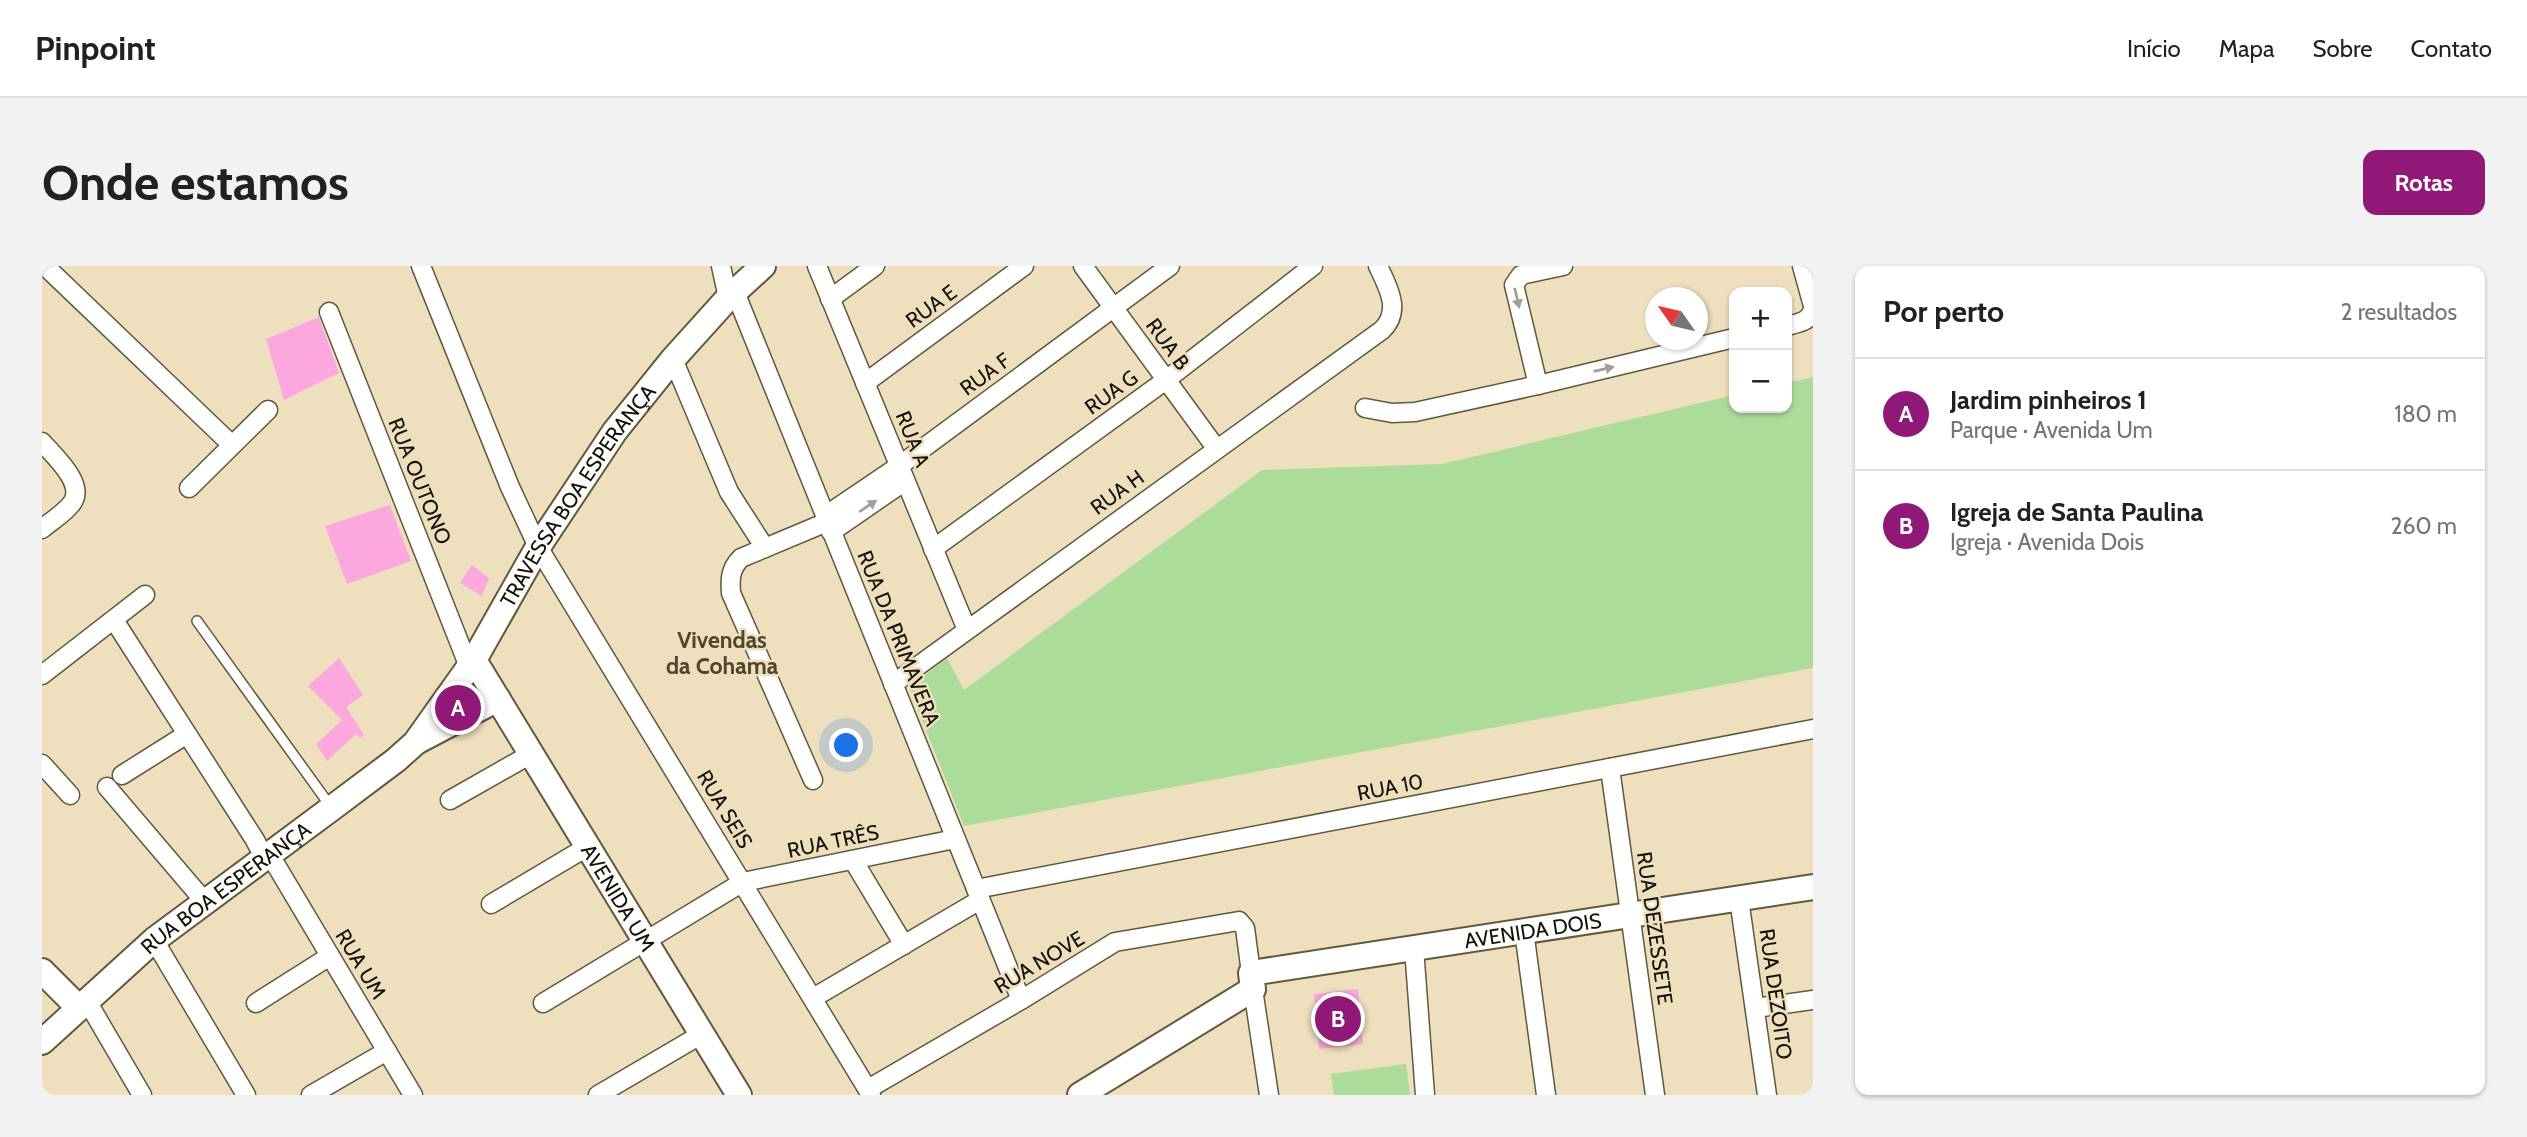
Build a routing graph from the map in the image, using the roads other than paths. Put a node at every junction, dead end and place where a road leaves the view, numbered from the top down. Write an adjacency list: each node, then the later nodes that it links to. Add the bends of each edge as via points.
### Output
1 (46, 266): 28 (street)
2 (421, 266): 34 (street, RUA SEIS)
3 (721, 266): 14 (street, RUA DA PRIMAVERA)
4 (763, 266): 14 (street, TRAVESSA BOA ESPERANÇA)
5 (817, 266): 15 (street, RUA A)
6 (875, 266): 15 (street)
7 (1024, 266): 23 (street, RUA E)
8 (1083, 266): 17 (street, RUA B)
9 (1170, 266): 17 (street, RUA F)
10 (1312, 266): 22 (street, RUA G)
11 (1378, 266): 29 (street, RUA H, via 1394,309 1388,324)
12 (1563, 266): 24 (street, one-way to 24, via 1521,275 1514,285)
13 (1802, 266): 16 (street)
14 (732, 295): 21 (street, TRAVESSA BOA ESPERANÇA); 32 (street, RUA DA PRIMAVERA)
15 (830, 299): 23 (street, RUA A)
16 (1813, 308): 19 (street, via 1804,322)
17 (1114, 309): 22 (street, RUA B); 30 (street, RUA F)
18 (329, 312): 41 (street, RUA OUTONO)
19 (1792, 325)
20 (1729, 339): 24 (street, one-way to 20)
21 (673, 359): 34 (street, TRAVESSA BOA ESPERANÇA, via 615,431); 35 (street, via 729,492)
22 (1166, 380): 29 (street, RUA B); 36 (street, RUA G)
23 (865, 383): 30 (street, RUA A)
24 (1538, 385): 25 (street, via 1415,412)
25 (1365, 408)
26 (268, 410): 28 (street)
27 (42, 442): 33 (street, via 75,481 72,503)
28 (232, 445): 31 (street)
29 (1216, 448): 40 (street, RUA H)
30 (902, 473): 32 (street, RUA F); 36 (street, RUA A)
31 (188, 488)
32 (828, 523): 35 (street, RUA F); 43 (street, RUA DA PRIMAVERA)
33 (42, 528)
34 (538, 547): 41 (street, TRAVESSA BOA ESPERANÇA); 61 (street, RUA SEIS)
35 (765, 548): 52 (street, RUA F, via 737,563 731,574 731,593)
36 (933, 549): 40 (street, RUA A)
37 (145, 595): 38 (street)
38 (114, 620): 42 (street); 46 (street, RUA UM)
39 (197, 621): 56 (lane)
40 (967, 630): 43 (street, RUA H)
41 (471, 664): 44 (street, AVENIDA UM); 47 (street, TRAVESSA BOA ESPERANÇA)
42 (42, 675)
43 (892, 684): 57 (street, RUA DA PRIMAVERA)
44 (498, 699): 47 (street); 48 (street, AVENIDA UM)
45 (1813, 729): 50 (street, RUA 10)
46 (187, 734): 51 (street); 59 (street, RUA UM)
47 (415, 743): 56 (street, RUA BOA ESPERANÇA)
48 (531, 754): 55 (street); 58 (street, AVENIDA UM)
49 (42, 764): 54 (street)
50 (1610, 768): 63 (street, RUA 10); 67 (street, RUA DEZESSETE)
51 (122, 775)
52 (813, 780)
53 (107, 787): 65 (street)
54 (70, 796)
55 (450, 800)
56 (332, 808): 59 (street, RUA BOA ESPERANÇA)
57 (956, 839): 60 (street, RUA TRÊS); 63 (street, RUA DA PRIMAVERA)
58 (587, 846): 66 (street); 70 (street, AVENIDA UM)
59 (267, 857): 65 (street, RUA BOA ESPERANÇA); 73 (street, RUA UM)
60 (853, 860): 61 (street, RUA TRÊS); 71 (street)
61 (743, 882): 70 (street, RUA TRÊS); 76 (street, RUA SEIS)
62 (1813, 887): 64 (street, AVENIDA DOIS)
63 (978, 895): 71 (street, RUA 10); 77 (street, RUA DA PRIMAVERA)
64 (1739, 898): 67 (street, AVENIDA DOIS); 82 (street, RUA DEZOITO)
65 (205, 902): 69 (street, RUA BOA ESPERANÇA)
66 (491, 904)
67 (1631, 915): 68 (street, AVENIDA DOIS); 97 (street, RUA DEZESSETE)
68 (1524, 931): 72 (street, AVENIDA DOIS); 96 (street)
69 (154, 940): 81 (street, RUA BOA ESPERANÇA); 88 (street)
70 (645, 941): 80 (street, RUA TRÊS); 83 (street, AVENIDA UM)
71 (904, 944): 76 (street, RUA 10)
72 (1414, 948): 75 (street, AVENIDA DOIS); 95 (street)
73 (330, 957): 79 (street); 85 (street, RUA UM)
74 (42, 971): 81 (street)
75 (1252, 981): 77 (street, RUA NOVE, via 1245,928 1234,920 1115,942); 93 (street, AVENIDA DOIS); 94 (street)
76 (813, 998): 86 (street, RUA SEIS)
77 (1021, 1000): 86 (street, RUA NOVE)
78 (1813, 1000): 82 (street)
79 (256, 1003)
80 (543, 1003)
81 (83, 1004): 84 (street, RUA BOA ESPERANÇA); 87 (street)
82 (1755, 1008): 98 (street, RUA DEZOITO)
83 (702, 1034): 91 (street); 92 (street, AVENIDA UM)
84 (42, 1042)
85 (387, 1051): 89 (street); 90 (street, RUA UM)
86 (870, 1092)
87 (142, 1095)
88 (246, 1095)
89 (311, 1095)
90 (413, 1095)
91 (598, 1095)
92 (739, 1095)
93 (1080, 1095)
94 (1269, 1095)
95 (1425, 1095)
96 (1546, 1095)
97 (1655, 1095)
98 (1767, 1095)

